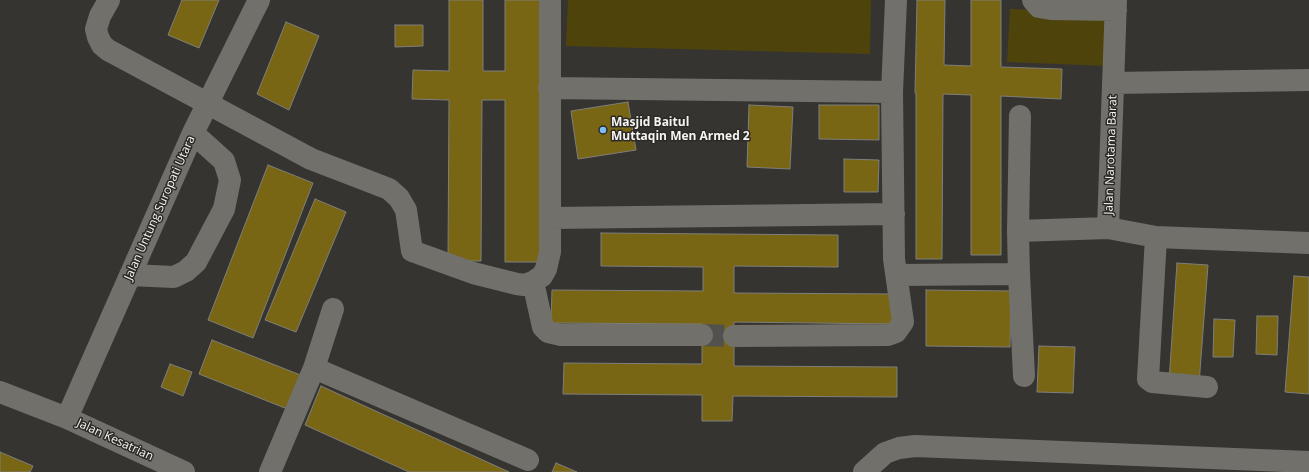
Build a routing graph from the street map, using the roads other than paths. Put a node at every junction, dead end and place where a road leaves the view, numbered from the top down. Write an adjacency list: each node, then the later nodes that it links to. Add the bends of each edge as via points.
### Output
1 (110, 0): 11 (street, via 97,23 98,37 102,45)
2 (258, 0): 11 (street, Jalan Untung Suropati Utara)
3 (550, 0): 9 (street)
4 (896, 0): 10 (street)
5 (1033, 0): 6 (street, via 1039,7 1051,9)
6 (1116, 5): 8 (street, Jalan Narotama Barat)
7 (1309, 80): 8 (street)
8 (1114, 83): 16 (street, Jalan Narotama Barat)
9 (549, 88): 10 (street); 15 (street)
10 (892, 92): 14 (street)
11 (208, 102): 13 (street, Jalan Untung Suropati Utara); 23 (street, via 311,159 389,189 399,198 406,210 412,251 502,281 524,285)
12 (1020, 116): 17 (street)
13 (193, 133): 21 (street, Jalan Untung Suropati Utara); 21 (street, via 224,161 230,180 224,209 196,262 186,271 174,277)
14 (894, 214): 15 (street); 22 (street, via 894,259)
15 (551, 218): 23 (street, via 550,252 546,269 542,276)
16 (1108, 228): 17 (street); 18 (street, Jalan Narotama Barat)
17 (1018, 231): 20 (street)
18 (1156, 237): 19 (street, Jalan Narotama Barat); 29 (street, via 1148,379 1152,382)
19 (1309, 243)
20 (1019, 274): 22 (street); 28 (street)
21 (130, 275): 31 (street, Jalan Untung Suropati Utara)
22 (897, 275): 26 (street, via 903,322 896,332 888,335)
23 (533, 282): 25 (street, via 543,327 548,332 561,335)
24 (333, 309): 27 (street)
25 (702, 335)
26 (734, 336)
27 (314, 368): 32 (street); 35 (street)
28 (1024, 376)
29 (1207, 387)
30 (0, 392): 31 (street, Jalan Kesatrian)
31 (67, 418): 34 (street, Jalan Kesatrian)
32 (528, 460)
33 (1309, 462): 36 (street, via 915,446 885,453)
34 (184, 472)
35 (270, 472)
36 (864, 472)

